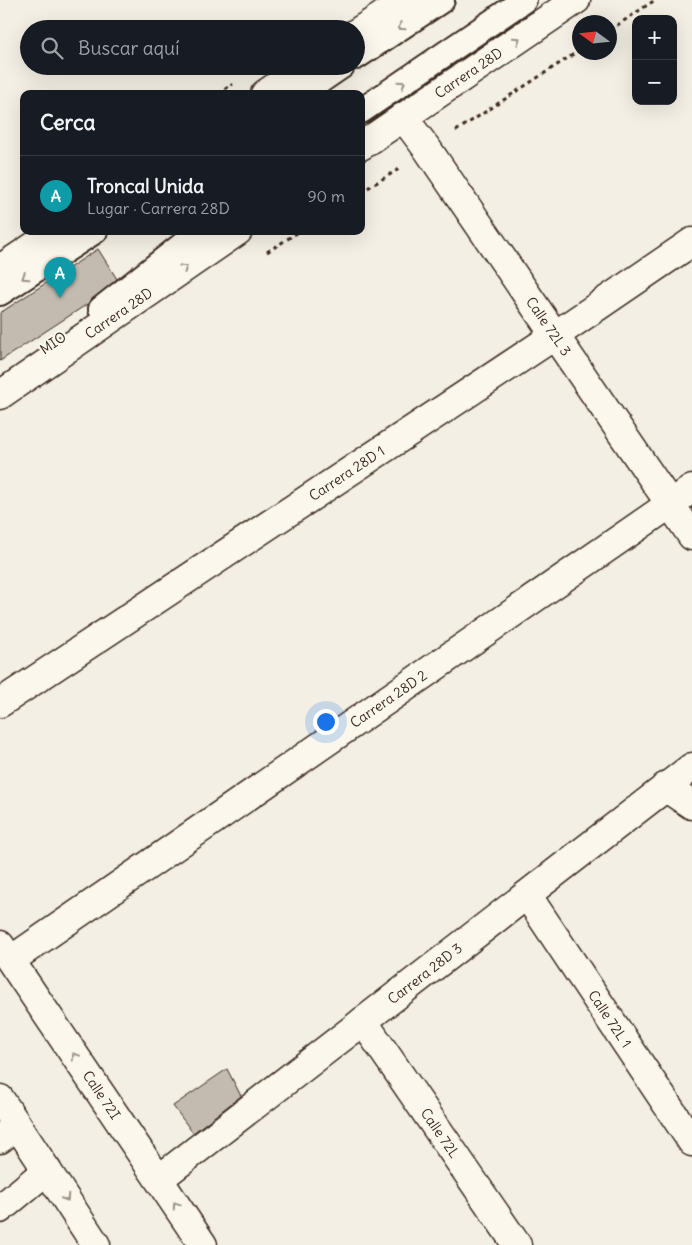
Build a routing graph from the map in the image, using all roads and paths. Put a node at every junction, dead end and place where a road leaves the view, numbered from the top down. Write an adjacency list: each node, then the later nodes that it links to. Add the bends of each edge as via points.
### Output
1 (406, 0): 7 (street)
2 (442, 0): 8 (lane, one-way to 8)
3 (524, 0): 14 (lane, one-way to 3)
4 (576, 0): 15 (street, Carrera 28D, one-way to 4)
5 (655, 0): 6 (path)
6 (617, 25)
7 (365, 27)
8 (365, 51)
9 (572, 55): 17 (path)
10 (293, 75): 12 (street)
11 (329, 75): 13 (lane)
12 (271, 90)
13 (307, 90)
14 (365, 108)
15 (403, 117): 16 (street, Carrera 28D); 17 (street, Calle 72L 3)
16 (365, 143)
17 (428, 150): 18 (path); 26 (street, Calle 72L 3)
18 (365, 189)
19 (51, 235): 24 (street)
20 (89, 235): 25 (lane, one-way to 25)
21 (195, 235): 27 (lane, MIO, via 126,292)
22 (232, 235): 28 (street, Carrera 28D, one-way to 22)
23 (692, 242): 26 (street, Carrera 28D 1)
24 (0, 269)
25 (0, 293)
26 (554, 336): 30 (street, Calle 72L 3); 32 (street, Carrera 28D 1)
27 (0, 380)
28 (0, 395)
29 (692, 489): 30 (street, Carrera 28D 2)
30 (669, 504): 31 (street, Calle 72L 3); 37 (street, Carrera 28D 2)
31 (692, 536)
32 (0, 703)
33 (692, 767): 34 (street, Carrera 28D 3)
34 (664, 787): 35 (street); 36 (street, Carrera 28D 3)
35 (692, 805)
36 (527, 895): 38 (street, Carrera 28D 3); 41 (street, Calle 72L 1)
37 (5, 953): 43 (street, Calle 72I, one-way to 37)
38 (363, 1021): 43 (street, Carrera 28D 3); 47 (street, Calle 72L)
39 (0, 1099): 40 (street)
40 (9, 1132): 42 (street)
41 (692, 1142)
42 (47, 1170): 44 (street); 45 (street, one-way to 45)
43 (159, 1179): 46 (street, Calle 72I, one-way to 43)
44 (0, 1209)
45 (96, 1245)
46 (204, 1245)
47 (517, 1245)

